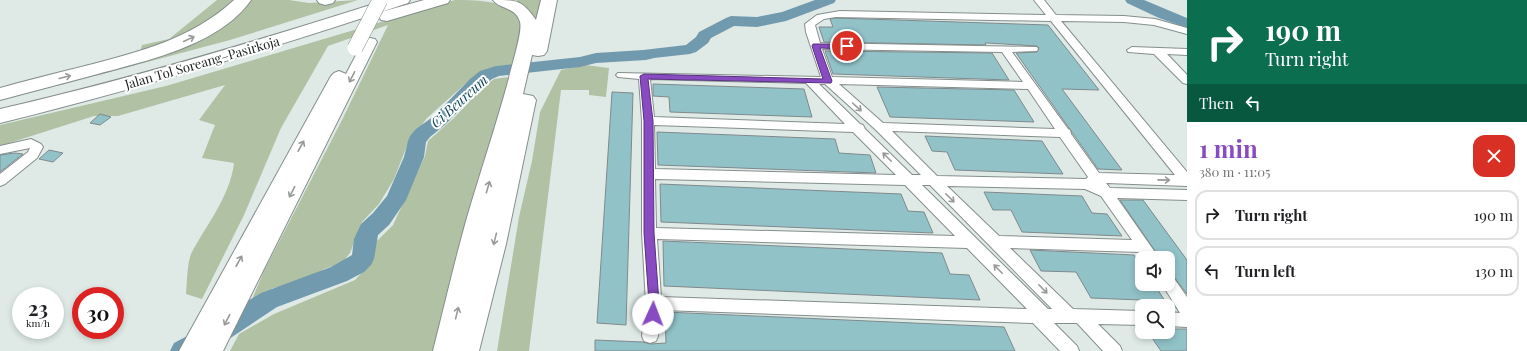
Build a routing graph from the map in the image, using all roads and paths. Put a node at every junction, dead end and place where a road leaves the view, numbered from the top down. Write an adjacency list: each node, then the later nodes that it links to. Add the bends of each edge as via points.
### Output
1 (243, 0): 27 (highway, one-way to 1, via 134,59 176,45 216,24)
2 (376, 0): 29 (highway, Jalan Tol Soreang–Pasirkoja, via 217,49)
3 (380, 0): 12 (main road, bridge)
4 (392, 0): 12 (main road)
5 (402, 0): 28 (highway, Jalan Tol Soreang–Pasirkoja, via 261,46)
6 (442, 0): 28 (highway, via 231,62)
7 (501, 0): 16 (highway, via 513,4 523,12 529,22)
8 (549, 0): 16 (highway)
9 (1039, 0): 10 (street)
10 (1053, 18): 11 (street, via 1145,20); 13 (street, via 830,14 814,19 810,24); 37 (street)
11 (1187, 31)
12 (362, 45): 58 (main road, one-way to 12); 59 (main road, one-way to 59)
13 (816, 46): 14 (street); 24 (street)
14 (1006, 49): 15 (street); 26 (street)
15 (1033, 49)
16 (532, 50): 22 (highway)
17 (1132, 50): 18 (street)
18 (1157, 51): 19 (street); 25 (street)
19 (1187, 52)
20 (622, 75): 21 (street)
21 (644, 76): 23 (street); 31 (street)
22 (524, 81): 60 (highway, one-way to 22, via 478,222); 61 (highway, one-way to 61, via 494,244)
23 (810, 81): 24 (street); 33 (street)
24 (828, 81): 26 (street); 32 (street, one-way to 32)
25 (1187, 81)
26 (1032, 86): 34 (street)
27 (0, 94)
28 (64, 101): 30 (highway, Jalan Tol Soreang–Pasirkoja)
29 (0, 105)
30 (0, 116)
31 (648, 121): 33 (street); 36 (street)
32 (880, 127): 34 (street); 40 (street)
33 (859, 128): 39 (street, one-way to 33)
34 (1066, 133): 41 (street)
35 (0, 150): 38 (street, via 31,143 37,147 33,155)
36 (649, 174): 39 (street); 44 (street)
37 (1187, 180): 41 (street, one-way to 37)
38 (0, 181)
39 (911, 181): 40 (street); 45 (street)
40 (933, 181): 41 (street); 46 (street, one-way to 46)
41 (1092, 181): 42 (street)
42 (1108, 193): 43 (street); 47 (street)
43 (1187, 195)
44 (649, 233): 45 (street); 50 (street)
45 (971, 242): 52 (street, one-way to 45)
46 (995, 242): 47 (street); 53 (street, one-way to 53)
47 (1144, 246): 48 (street)
48 (1147, 251)
49 (1175, 291): 51 (street)
50 (654, 303): 52 (street); 57 (street)
51 (1187, 310)
52 (1041, 316): 53 (street); 62 (street)
53 (1074, 316): 54 (street); 63 (street)
54 (1135, 318)
55 (1175, 319): 56 (street)
56 (1187, 320)
57 (650, 336)
58 (190, 351)
59 (211, 351)
60 (446, 351)
61 (465, 351)
62 (1071, 351)
63 (1114, 351)

